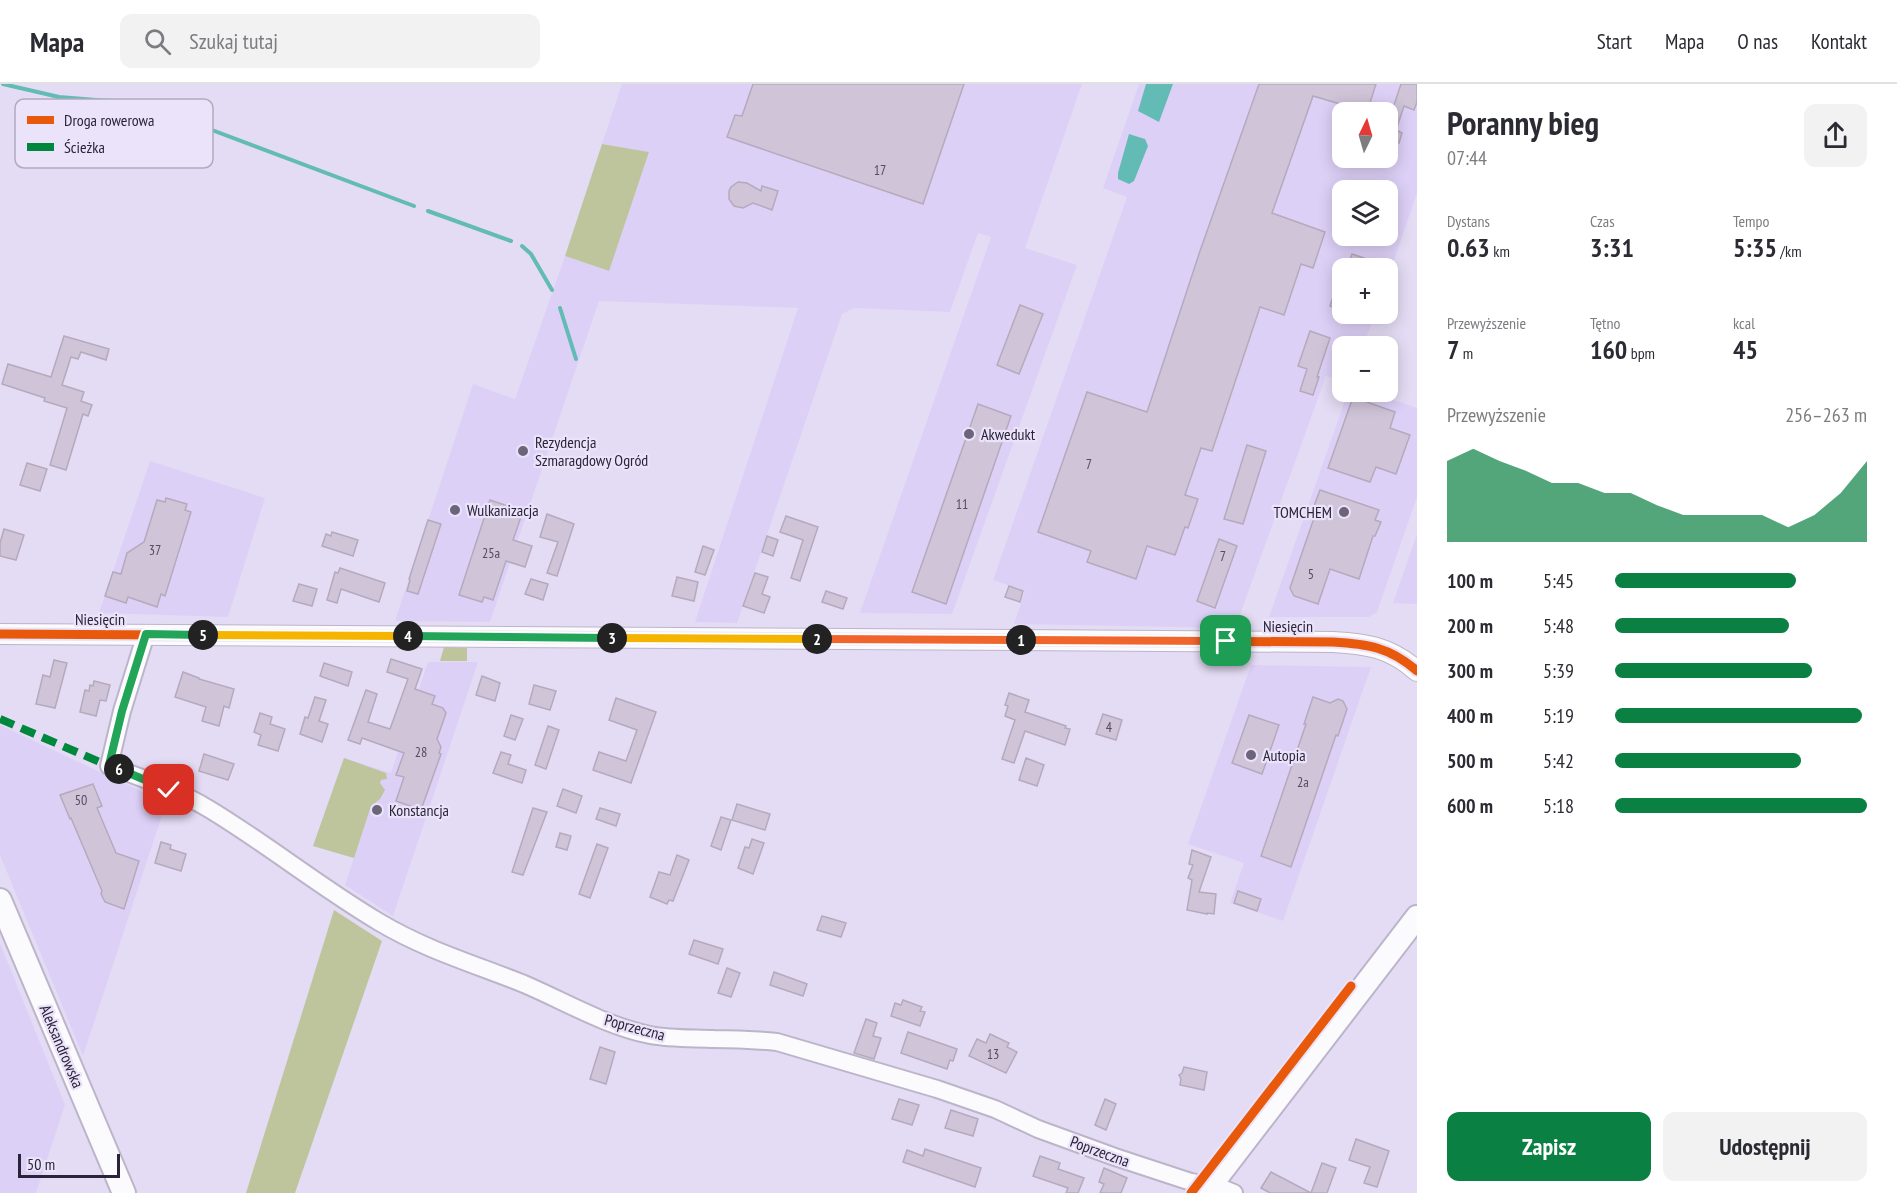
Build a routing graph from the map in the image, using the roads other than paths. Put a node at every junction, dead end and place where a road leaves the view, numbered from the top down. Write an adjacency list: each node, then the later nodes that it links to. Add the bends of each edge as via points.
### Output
1 (0, 634): 2 (street, Niesięcin)
2 (146, 634): 3 (street, Niesięcin, via 1333,642 1382,649); 6 (street, Poprzeczna, via 109,765 207,807 377,921 414,941 616,1025 650,1035 777,1042 937,1089)
3 (1417, 671)
4 (0, 900): 7 (main road, Aleksandrowska)
5 (1417, 916): 6 (main road)
6 (1208, 1189): 8 (street, Poprzeczna)
7 (124, 1193)
8 (1234, 1193)

